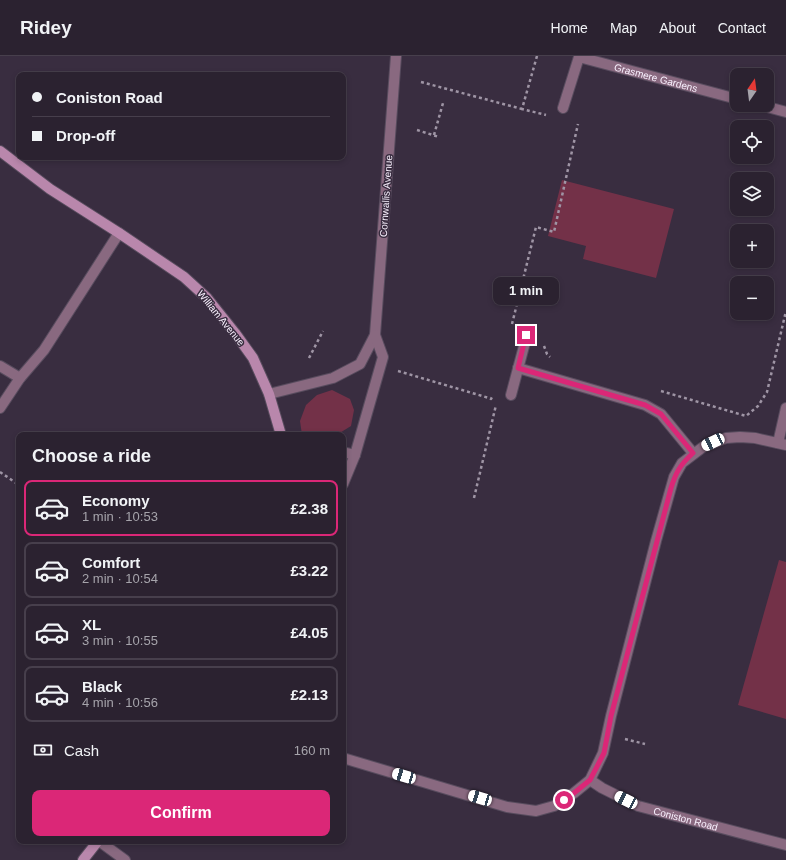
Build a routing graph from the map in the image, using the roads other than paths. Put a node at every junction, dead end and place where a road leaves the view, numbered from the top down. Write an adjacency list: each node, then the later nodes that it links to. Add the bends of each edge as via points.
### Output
1 (396, 56): 8 (street, Cornwallis Avenue)
2 (730, 97): 3 (street, Grasmere Gardens, via 579,57)
3 (563, 108)
4 (774, 109): 5 (street)
5 (786, 112)
6 (0, 151): 7 (street, William Avenue, via 50,189)
7 (119, 233): 12 (street, via 44,350); 13 (street, William Avenue, via 184,277 207,298 253,358)
8 (375, 335): 13 (street, Cornwallis Avenue, via 360,364 333,378); 21 (street, Cornwallis Avenue, via 383,357)
9 (526, 335): 11 (street)
10 (0, 366): 12 (street)
11 (518, 368): 14 (street); 20 (street, via 645,405 661,414)
12 (20, 378): 15 (street)
13 (269, 394): 17 (street, William Avenue)
14 (510, 395)
15 (0, 408)
16 (786, 408): 18 (street)
17 (280, 432)
18 (782, 444): 20 (street, via 740,436 713,442)
19 (346, 453): 21 (street)
20 (693, 453): 24 (street, via 682,463 674,477 611,716 604,753)
21 (355, 455): 22 (street, Cornwallis Avenue)
22 (346, 477)
23 (346, 759): 24 (street, via 507,807 536,811 554,806)
24 (590, 780): 27 (street, Coniston Road, via 638,806)
25 (96, 844): 28 (street)
26 (103, 844): 29 (street)
27 (786, 845)
28 (83, 860)
29 (125, 860)

